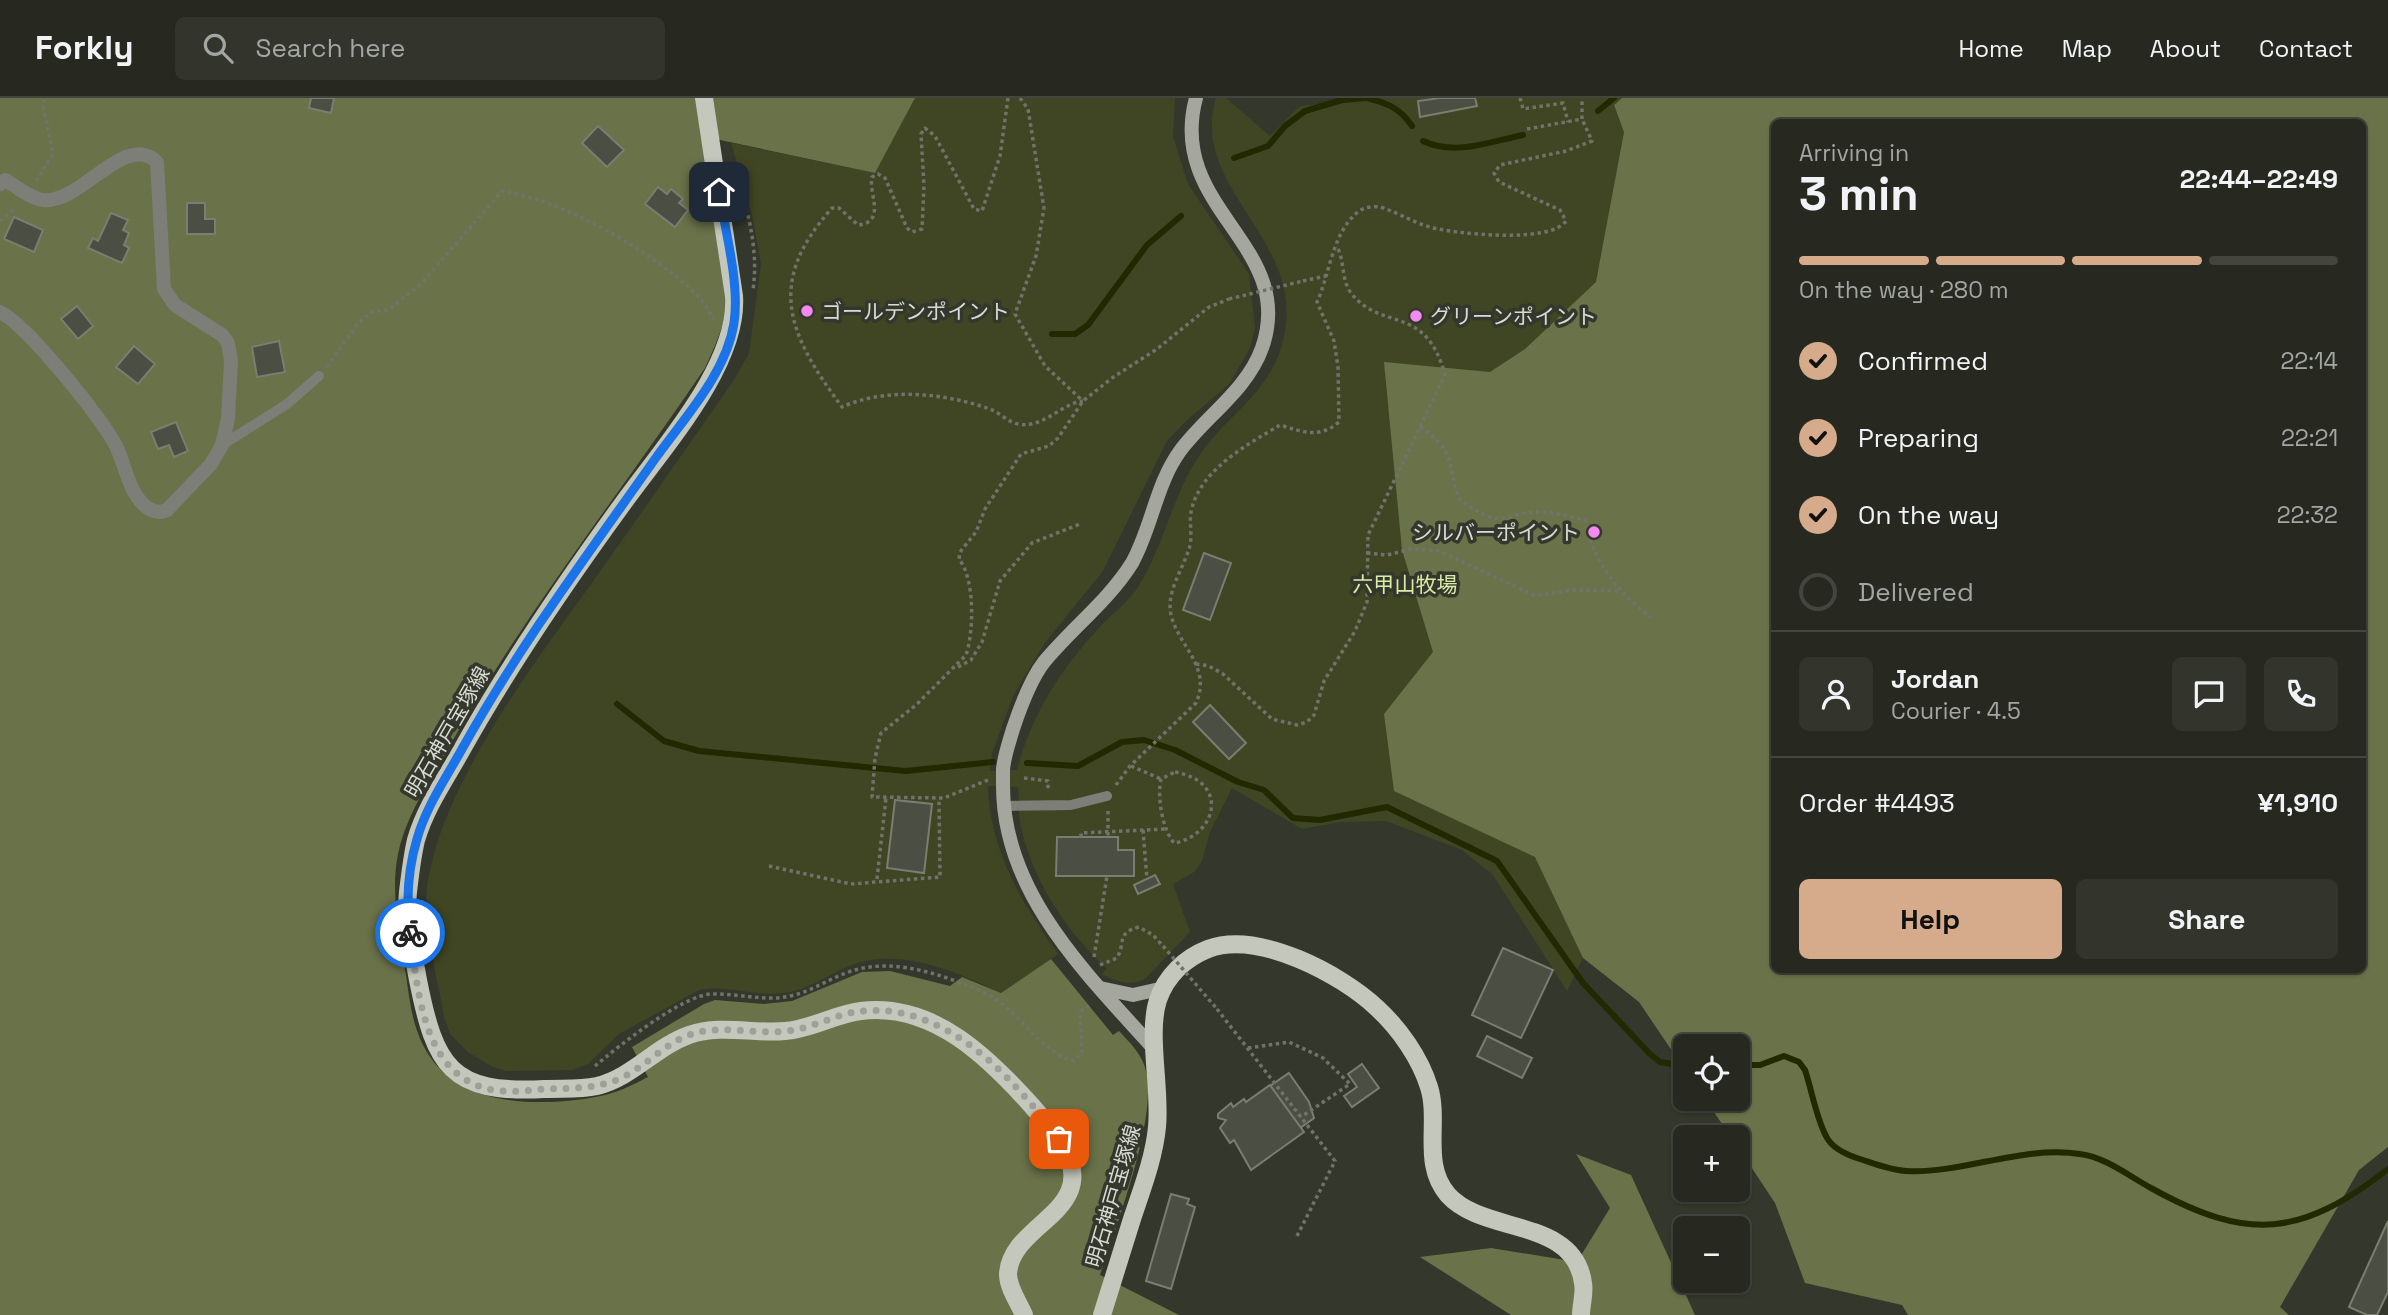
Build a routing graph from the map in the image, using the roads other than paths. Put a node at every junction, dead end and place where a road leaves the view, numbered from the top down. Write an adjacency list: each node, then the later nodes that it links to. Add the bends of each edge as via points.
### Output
1 (704, 98): 12 (main road, 明石神戸宝塚線, via 733,287 732,332 696,402 507,673 423,822 407,902 429,1032 445,1060 462,1075 492,1089 525,1091 580,1089 609,1082 685,1036 715,1030 792,1031 874,1010 948,1031 997,1067 1059,1139 1070,1165 1063,1205 1021,1246 1011,1264 1009,1282)
2 (1196, 98): 8 (street, bridge, via 1191,132 1194,160 1209,194 1262,276 1268,304 1265,339 1241,384 1176,457 1130,565 1042,665 1018,714 996,783)
3 (0, 184): 6 (street, via 5,180 40,200 59,200 136,153 158,162 164,289 175,304 222,335 230,352 228,419)
4 (0, 312): 6 (street, via 27,335 94,415 114,443 146,507 162,513 173,506)
5 (319, 376): 6 (lane, via 287,404)
6 (222, 445)
7 (1108, 796): 8 (lane, via 1071,805)
8 (1003, 806): 9 (street, via 1023,879)
9 (1099, 988): 10 (street, via 1133,995); 11 (street)
10 (1164, 988): 11 (main road, 明石神戸宝塚線, via 1154,1015); 14 (main road, 明石神戸宝塚線, via 1192,956 1224,945 1244,945 1294,957 1334,977 1377,1007 1408,1045 1429,1088 1434,1169 1440,1184 1461,1205 1561,1245 1583,1283)
11 (1156, 1051): 13 (main road, 明石神戸宝塚線, via 1155,1140)
12 (1024, 1315)
13 (1102, 1315)
14 (1581, 1315)

